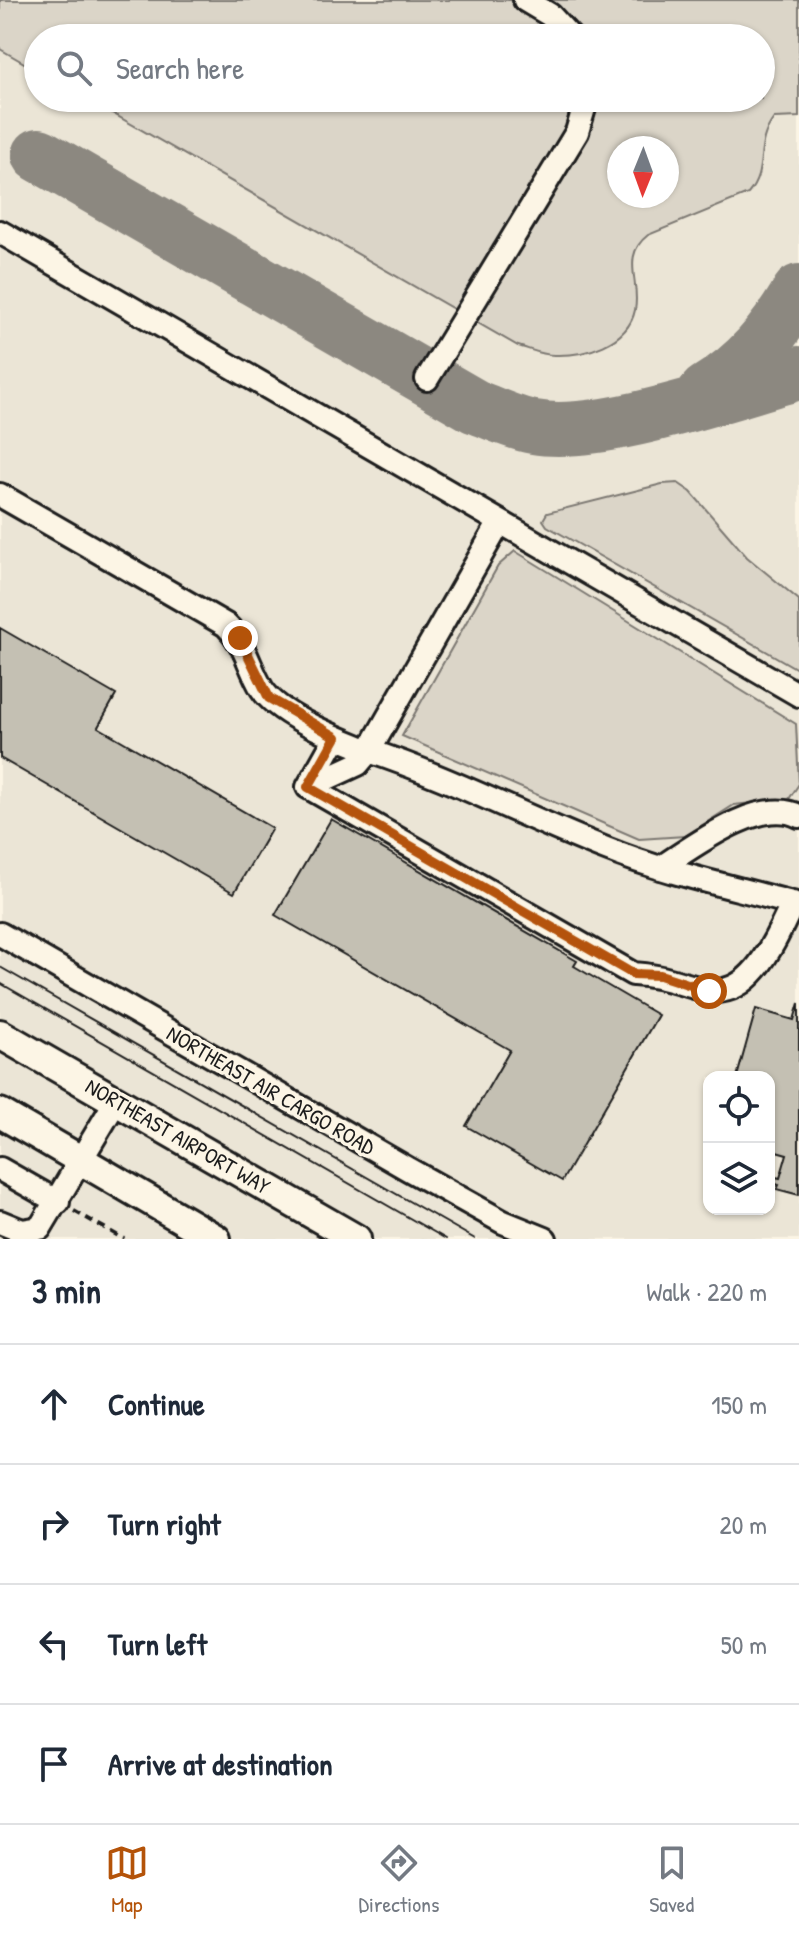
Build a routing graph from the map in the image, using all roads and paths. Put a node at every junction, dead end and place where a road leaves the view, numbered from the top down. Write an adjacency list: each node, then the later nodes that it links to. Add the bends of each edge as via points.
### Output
1 (525, 0): 2 (street)
2 (558, 24)
3 (583, 112): 5 (street, via 577,132)
4 (0, 232): 7 (street)
5 (427, 379)
6 (0, 495): 9 (street, via 226,625 240,638 269,698)
7 (500, 522): 8 (street); 10 (street)
8 (799, 695)
9 (336, 737): 10 (street); 11 (street)
10 (369, 751): 11 (street, via 358,764); 13 (street)
11 (308, 787): 14 (street, via 633,974 660,975 709,991 729,987 762,962)
12 (799, 816): 13 (street, via 773,810 747,817)
13 (660, 868): 14 (street)
14 (796, 904)
15 (0, 934): 27 (street, NORTHEAST AIR CARGO ROAD, via 408,1169)
16 (0, 1034): 17 (main road, NORTHEAST AIRPORT WAY)
17 (116, 1101): 19 (street); 26 (main road, NORTHEAST AIRPORT WAY)
18 (0, 1113): 19 (main road)
19 (82, 1161): 21 (street); 25 (main road)
20 (0, 1169): 21 (street)
21 (58, 1202): 23 (street, via 40,1228 22,1231)
22 (80, 1215): 24 (path)
23 (0, 1222)
24 (124, 1239)
25 (216, 1239)
26 (356, 1239)
27 (545, 1239)

